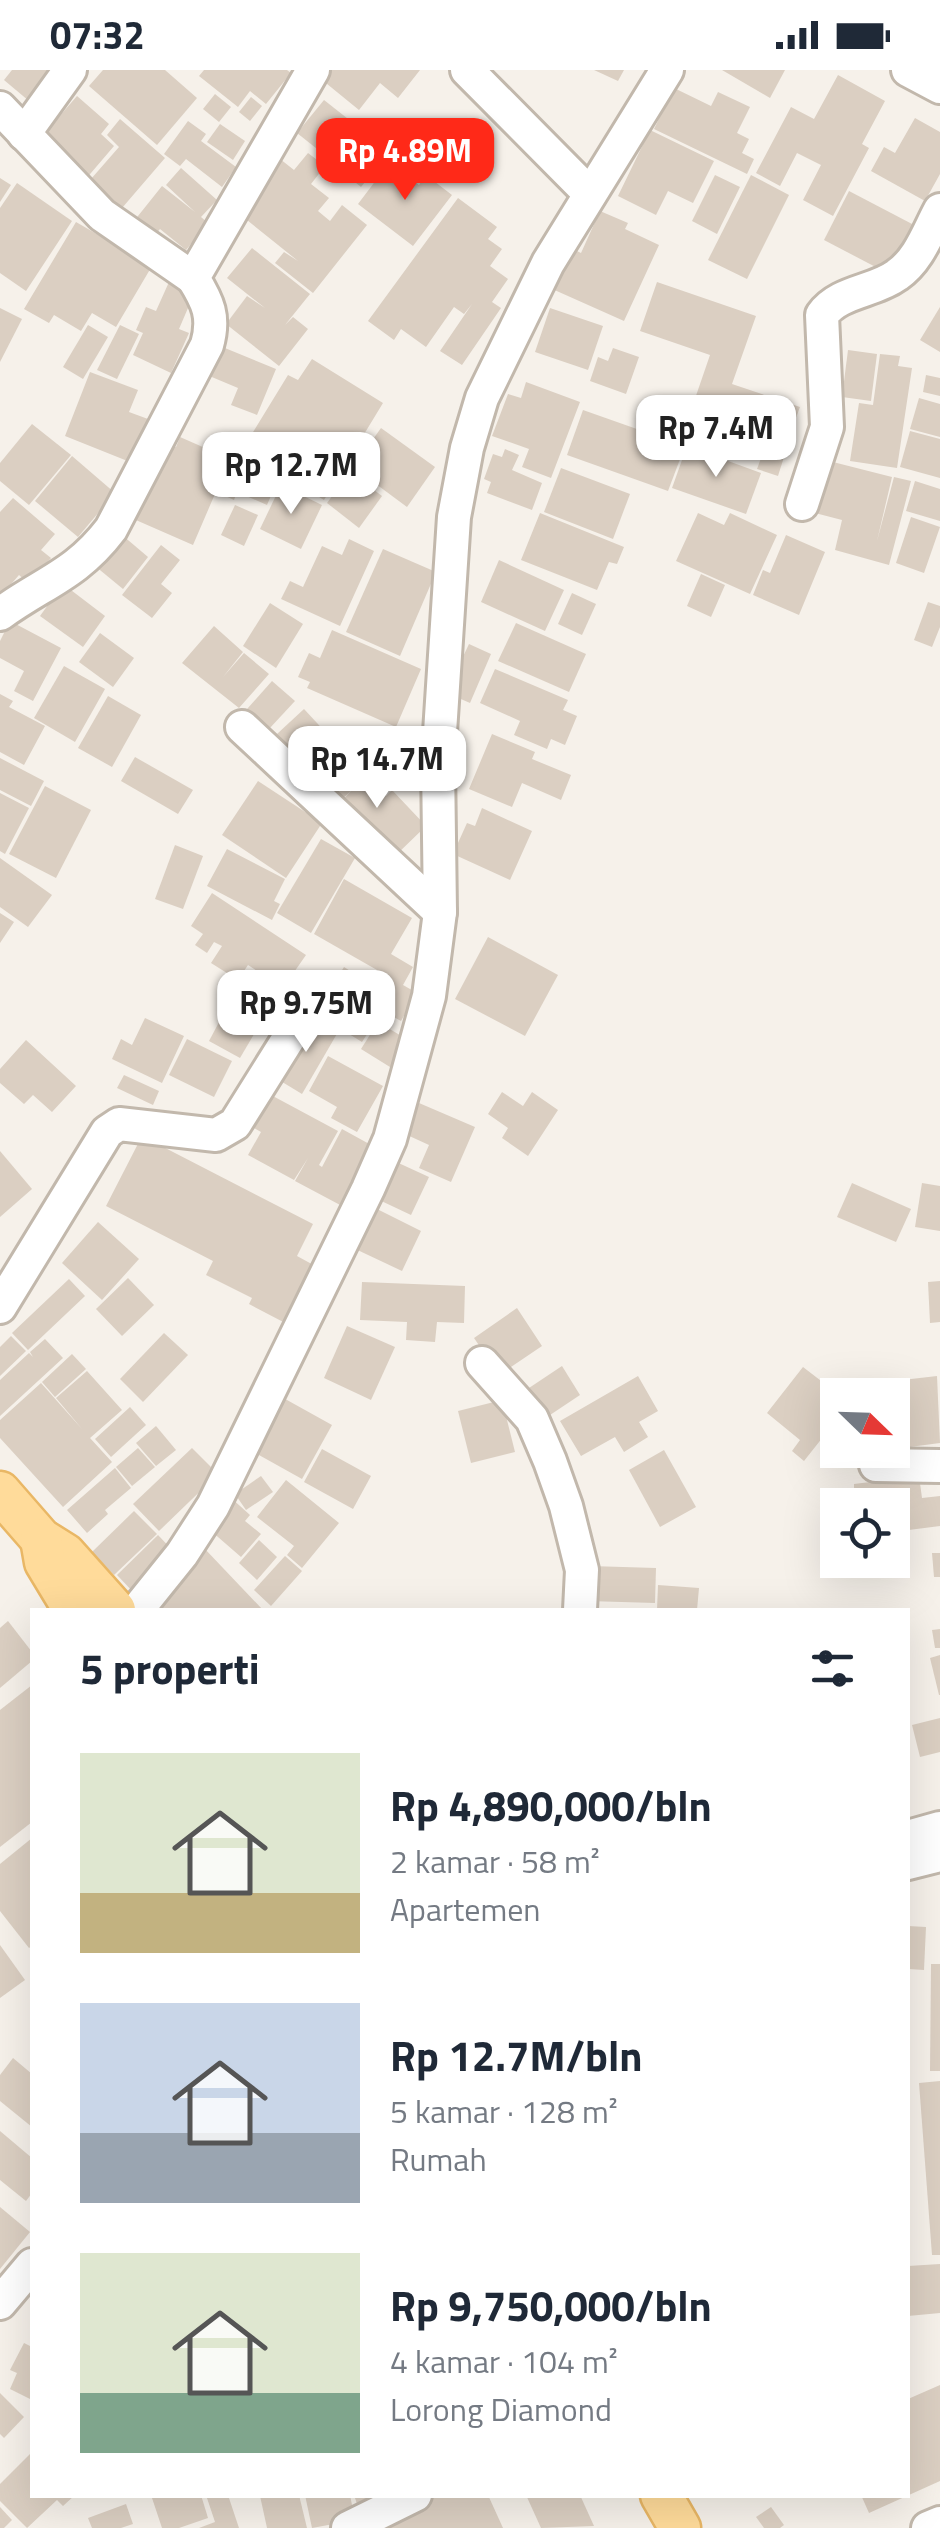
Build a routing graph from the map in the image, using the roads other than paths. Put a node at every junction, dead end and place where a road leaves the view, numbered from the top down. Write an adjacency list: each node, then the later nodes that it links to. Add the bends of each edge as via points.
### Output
1 (70, 70): 8 (street)
2 (313, 70): 11 (street)
3 (466, 70): 9 (street)
4 (667, 70): 9 (street)
5 (908, 70): 6 (street)
6 (940, 87)
7 (0, 108): 8 (street)
8 (24, 134): 11 (street, via 102,215)
9 (590, 194): 15 (street, via 505,348 467,448 454,517 438,764)
10 (940, 210): 12 (street, via 901,274 840,299 822,315 827,427)
11 (194, 278): 13 (street, via 210,305 211,332 111,528 69,574)
12 (802, 504)
13 (0, 614)
14 (242, 727): 15 (street)
15 (440, 912): 25 (street, via 429,996 390,1138 368,1189 213,1506)
16 (308, 1009): 17 (street, via 235,1124 216,1135 119,1124 107,1132)
17 (0, 1307)
18 (482, 1362): 26 (street, via 532,1419 550,1461 582,1570)
19 (910, 1465): 20 (street)
20 (940, 1466)
21 (0, 1492): 22 (main road)
22 (42, 1539): 23 (main road, via 44,1562); 24 (main road, via 65,1554)
23 (73, 1608)
24 (113, 1608)
25 (140, 1608)
26 (580, 1608)
27 (940, 1828): 28 (street)
28 (910, 1836)
29 (940, 1854): 30 (street)
30 (910, 1862)
31 (30, 2267): 32 (street)
32 (0, 2303)
33 (408, 2498): 37 (street)
34 (663, 2498): 38 (main road)
35 (684, 2498): 39 (main road)
36 (940, 2522): 40 (street)
37 (348, 2528)
38 (680, 2528)
39 (700, 2528)
40 (928, 2528)

